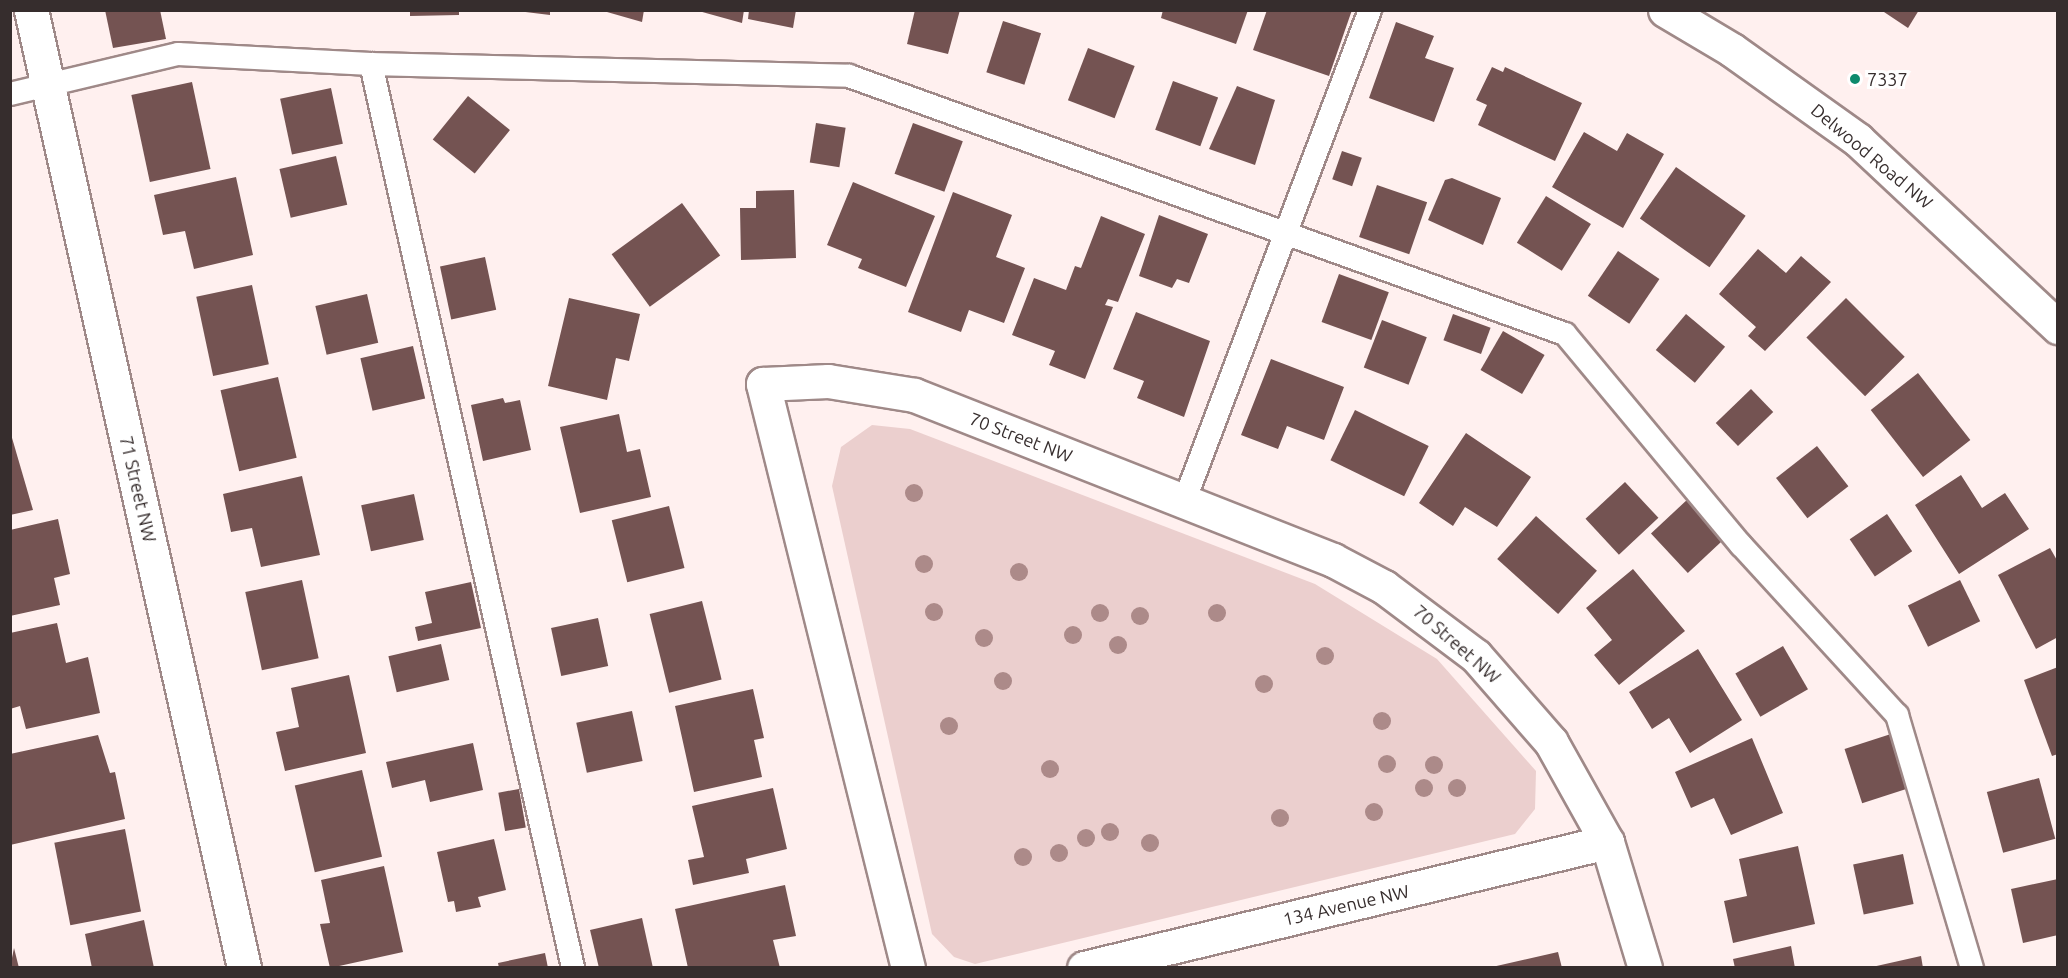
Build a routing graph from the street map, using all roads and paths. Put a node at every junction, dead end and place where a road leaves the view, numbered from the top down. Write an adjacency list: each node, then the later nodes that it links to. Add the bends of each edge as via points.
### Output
1 (31, 10): 5 (street, 71 Street NW)
2 (1370, 10): 7 (lane)
3 (1665, 10): 8 (street, Delwood Road NW, via 1741,56 1858,140)
4 (371, 64): 5 (lane, via 178,54); 7 (lane, via 849,76); 12 (lane)
5 (48, 84): 6 (lane); 11 (street, 71 Street NW)
6 (10, 94)
7 (1285, 233): 9 (lane); 16 (lane, via 1565,334 1741,545 1897,715)
8 (2058, 327)
9 (1184, 502): 10 (street, 70 Street NW, via 1333,560 1432,619 1516,697 1551,742); 13 (street, 70 Street NW, via 914,395 828,381 763,384)
10 (1607, 842): 14 (street, 134 Avenue NW); 15 (street, 70 Street NW)
11 (244, 968)
12 (573, 968)
13 (908, 968)
14 (1084, 968)
15 (1645, 968)
16 (1972, 968)

